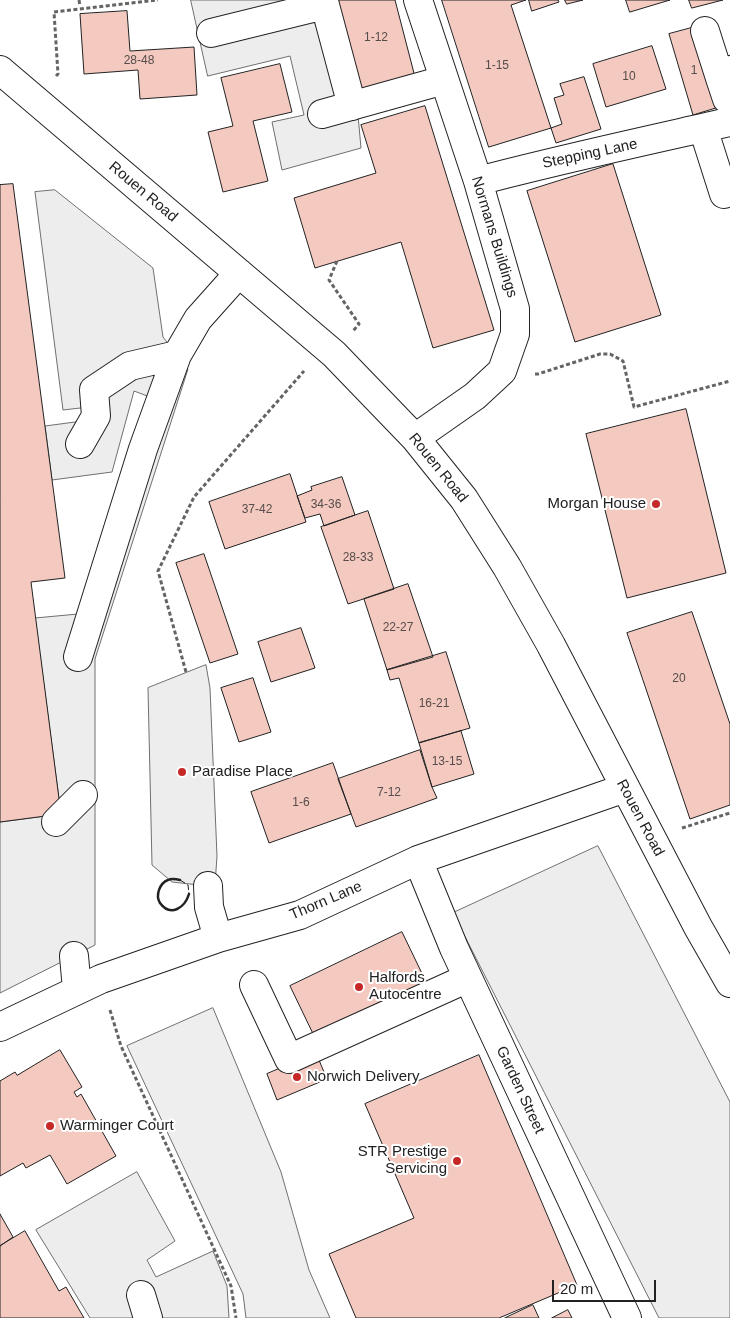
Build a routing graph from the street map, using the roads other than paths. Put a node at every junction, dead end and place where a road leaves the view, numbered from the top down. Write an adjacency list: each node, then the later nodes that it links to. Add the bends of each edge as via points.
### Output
1 (418, 0): 5 (street, Normans Buildings)
2 (705, 31): 6 (street)
3 (211, 33): 7 (street, via 325,5)
4 (0, 70): 12 (street, Rouen Road)
5 (444, 80): 7 (street); 10 (street, Normans Buildings)
6 (727, 92): 9 (street, Stepping Lane)
7 (352, 106): 8 (street)
8 (322, 114)
9 (703, 128): 10 (street, Stepping Lane); 11 (street)
10 (478, 181): 14 (street, Normans Buildings, via 516,309 515,334 502,371 475,396)
11 (724, 194)
12 (239, 274): 13 (street, via 198,319); 14 (street, Rouen Road, via 325,346)
13 (177, 355): 15 (street, via 130,366 94,390 96,416); 16 (street, via 143,449)
14 (416, 438): 17 (street, Rouen Road, via 464,498 507,567)
15 (80, 444)
16 (78, 656)
17 (625, 788): 20 (street, Thorn Lane); 25 (street, Rouen Road)
18 (83, 795): 19 (street)
19 (56, 822)
20 (418, 860): 22 (street, Thorn Lane, via 300,915); 24 (street, Garden Street)
21 (208, 886): 22 (street, via 209,907)
22 (218, 938): 27 (street, Thorn Lane)
23 (74, 956): 27 (street)
24 (468, 978): 26 (street, via 289,1059); 29 (street, Garden Street)
25 (730, 983)
26 (254, 985)
27 (77, 990): 28 (street, Thorn Lane)
28 (0, 1027)
29 (627, 1318)

